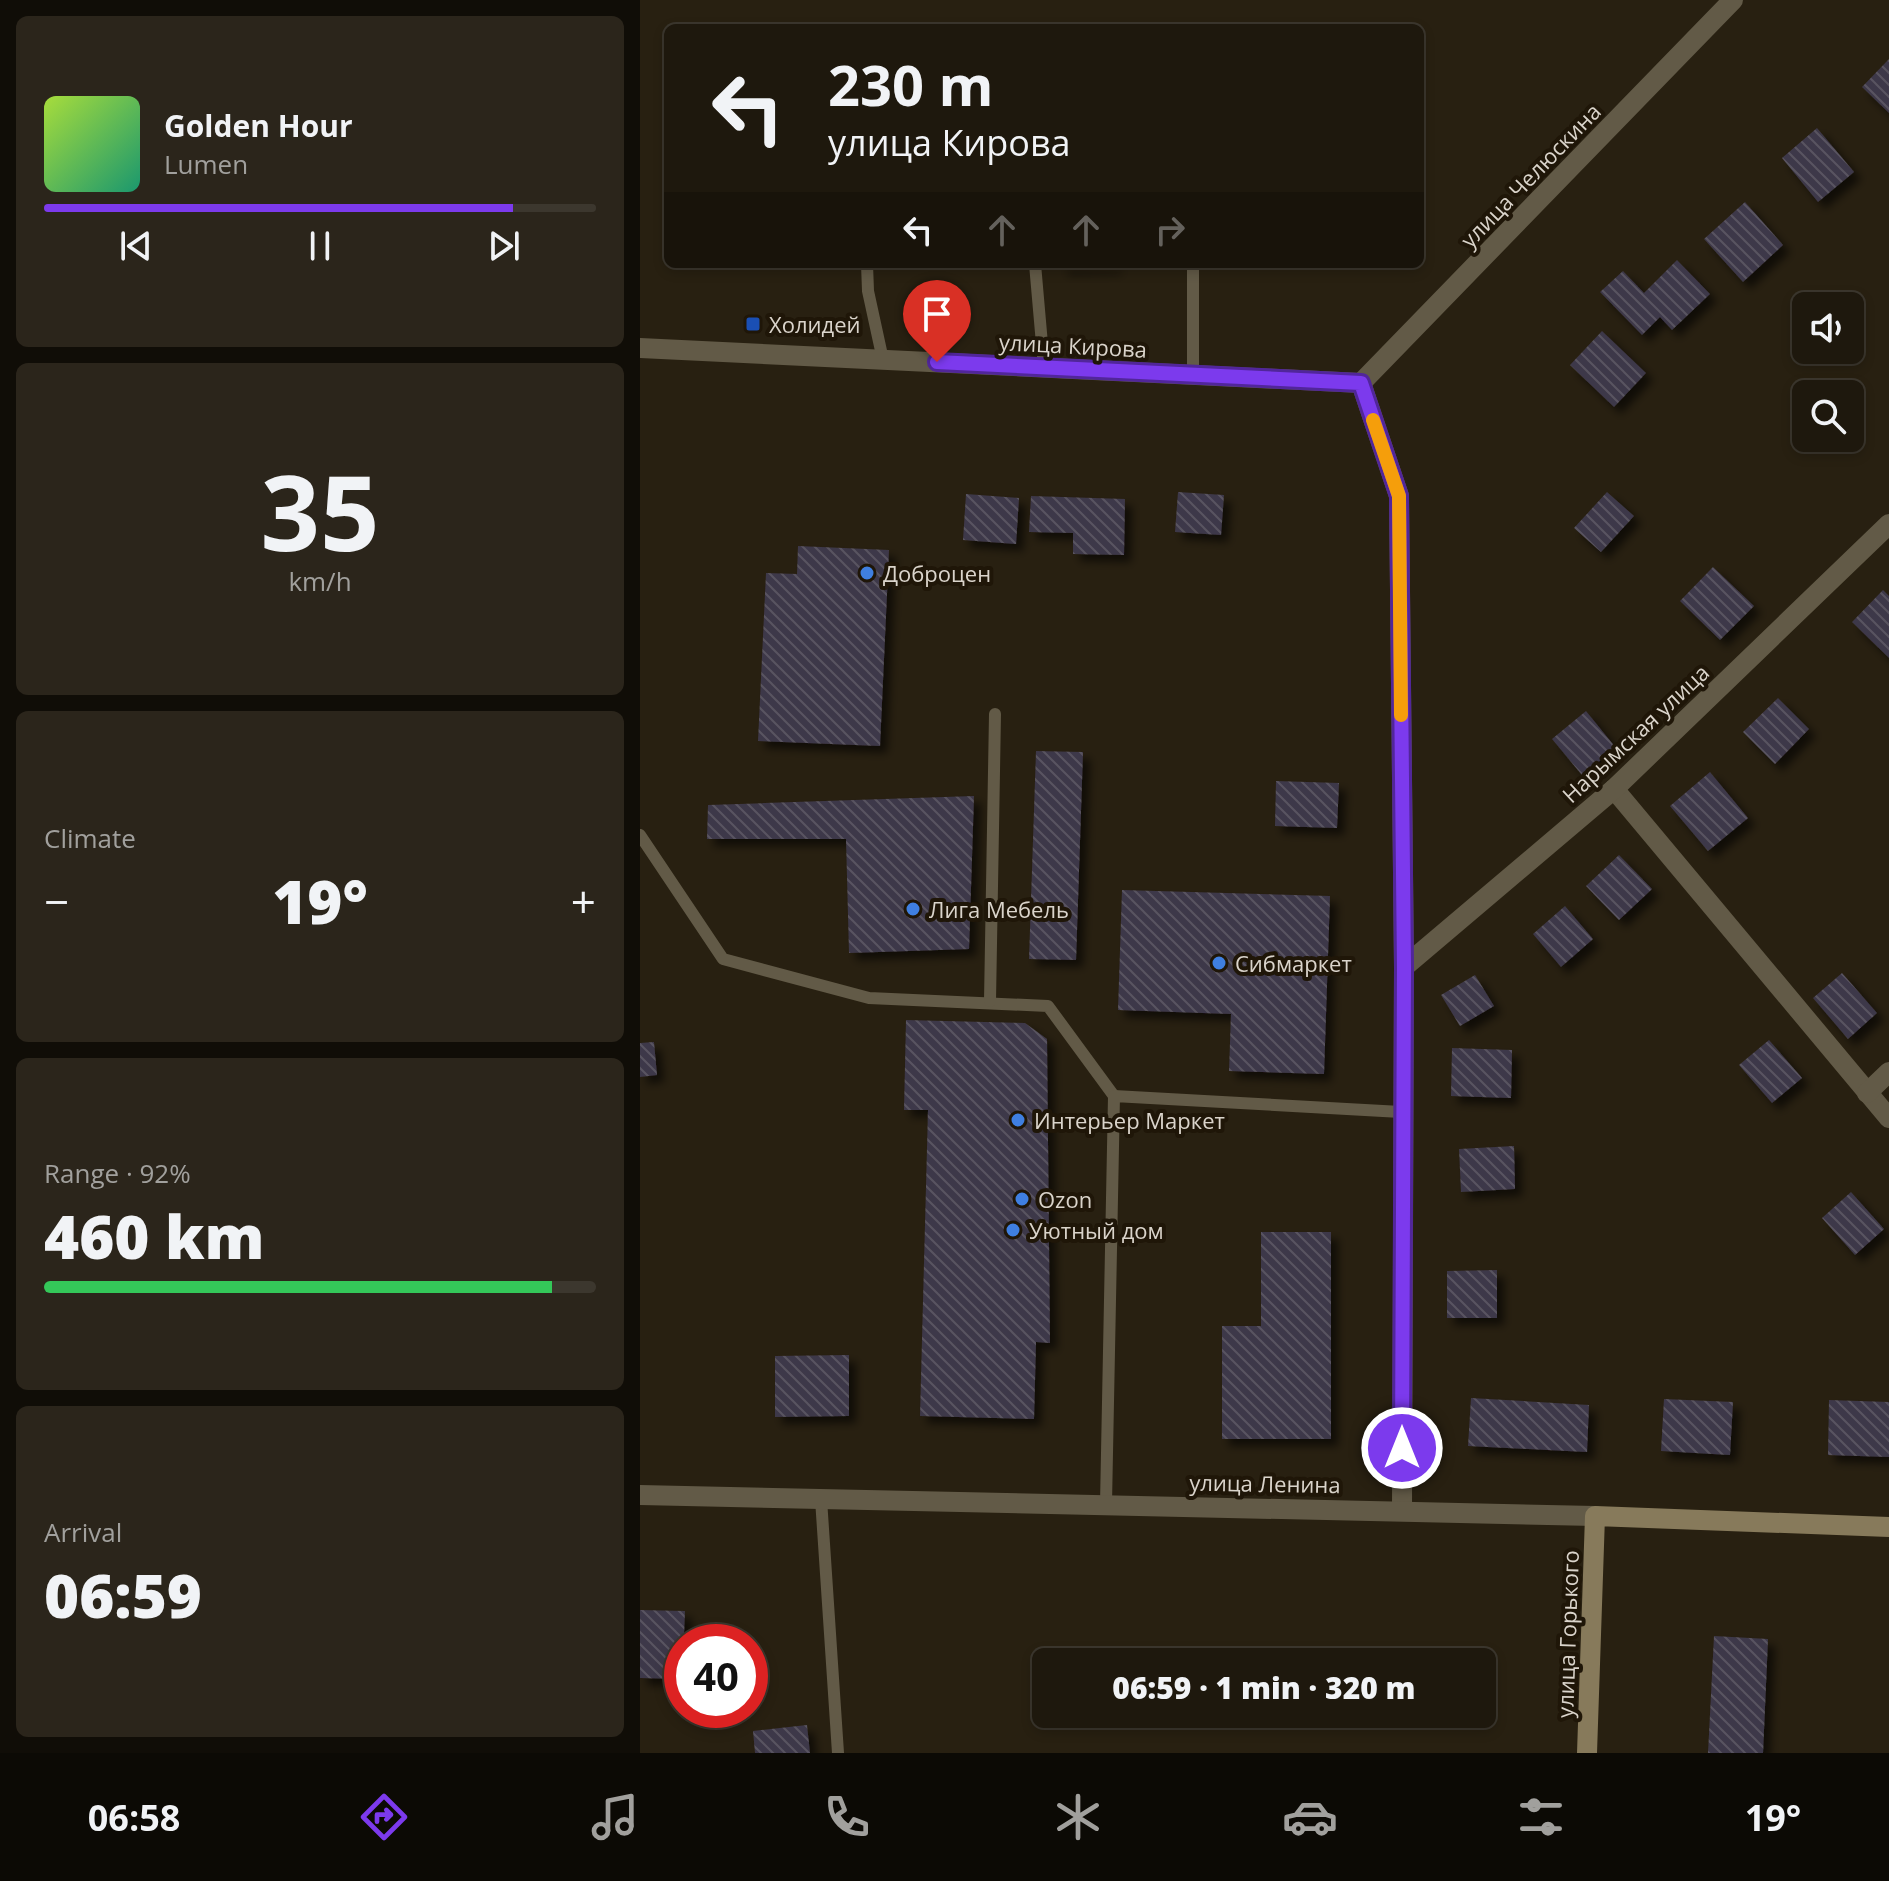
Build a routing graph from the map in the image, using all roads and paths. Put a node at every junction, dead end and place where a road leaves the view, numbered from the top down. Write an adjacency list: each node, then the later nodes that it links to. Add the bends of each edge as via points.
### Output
1 (1733, 0): 9 (street, улица Челюскина)
2 (867, 268): 6 (lane)
3 (1035, 268): 7 (lane)
4 (1193, 268): 8 (lane)
5 (640, 348): 6 (street, улица Кирова)
6 (883, 360): 7 (street, улица Кирова)
7 (1044, 367): 8 (street, улица Кирова)
8 (1193, 374): 9 (street, улица Кирова)
9 (1361, 383): 14 (street, via 1399,496)
10 (1889, 524): 12 (street, Нарымская улица)
11 (995, 714): 15 (lane)
12 (1614, 789): 14 (street, Нарымская улица); 17 (street)
13 (640, 835): 15 (lane, via 723,959 869,998)
14 (1404, 967): 19 (street)
15 (990, 1001): 18 (lane, via 1048,1006)
16 (1889, 1072): 17 (street)
17 (1867, 1093): 20 (street)
18 (1114, 1096): 19 (lane); 23 (lane)
19 (1401, 1112): 24 (street)
20 (1889, 1118)
21 (640, 1495): 22 (street, улица Ленина)
22 (821, 1499): 23 (street, улица Ленина); 27 (lane)
23 (1106, 1504): 24 (street, улица Ленина)
24 (1402, 1510): 25 (street, улица Ленина)
25 (1595, 1516): 26 (main road, улица Ленина); 28 (main road, улица Горького)
26 (1889, 1527)
27 (838, 1753)
28 (1587, 1753)

